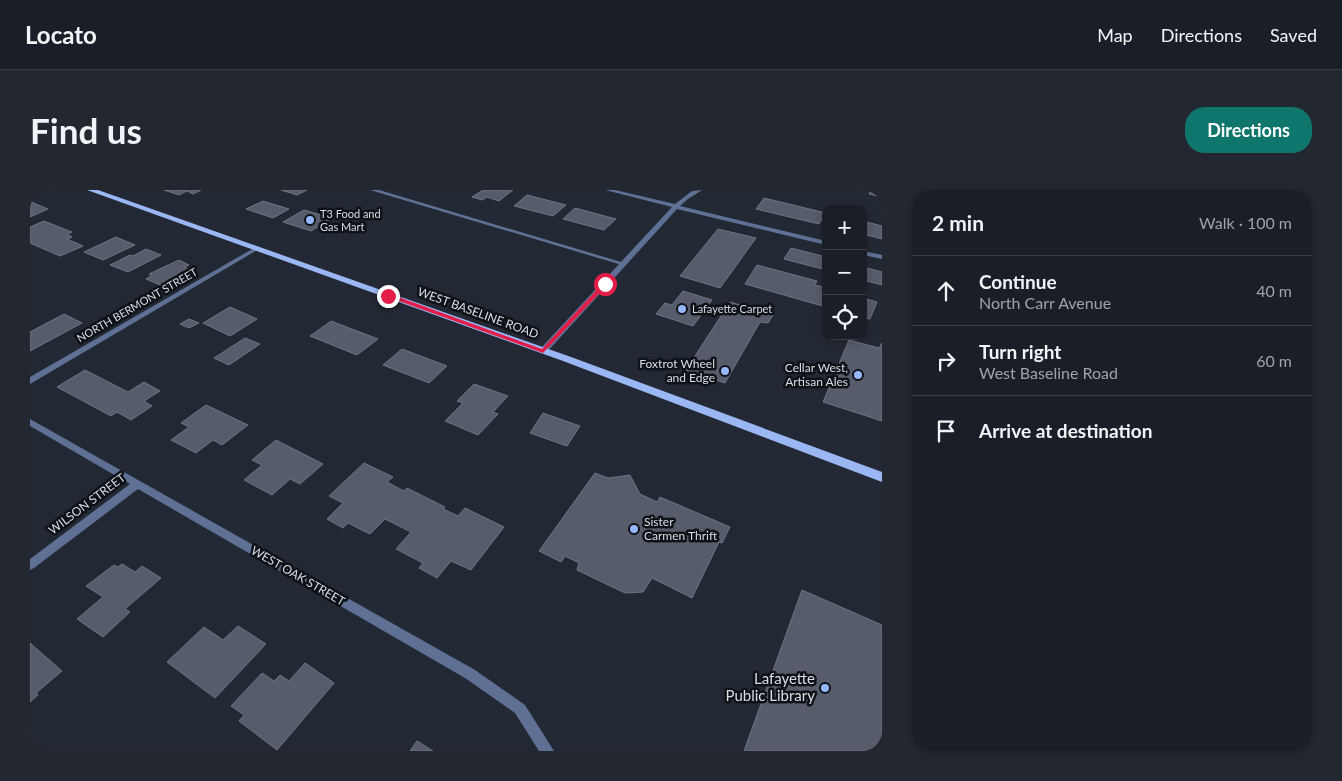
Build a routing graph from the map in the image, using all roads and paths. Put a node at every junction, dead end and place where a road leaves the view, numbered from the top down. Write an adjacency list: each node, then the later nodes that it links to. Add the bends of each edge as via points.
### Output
1 (91, 190): 7 (main road, WEST BASELINE ROAD)
2 (373, 190): 10 (street)
3 (608, 190): 5 (street)
4 (699, 190): 5 (street)
5 (676, 206): 6 (street); 10 (street)
6 (822, 243)
7 (256, 249): 11 (main road, WEST BASELINE ROAD); 12 (street, NORTH BERMONT STREET)
8 (867, 254): 9 (street)
9 (882, 257)
10 (624, 264): 11 (street)
11 (543, 351): 14 (main road, WEST BASELINE ROAD)
12 (30, 381)
13 (30, 422): 15 (street, WEST OAK STREET)
14 (882, 477)
15 (137, 484): 16 (street, WILSON STREET); 17 (street, WEST OAK STREET, via 470,674 520,709)
16 (30, 565)
17 (546, 751)

